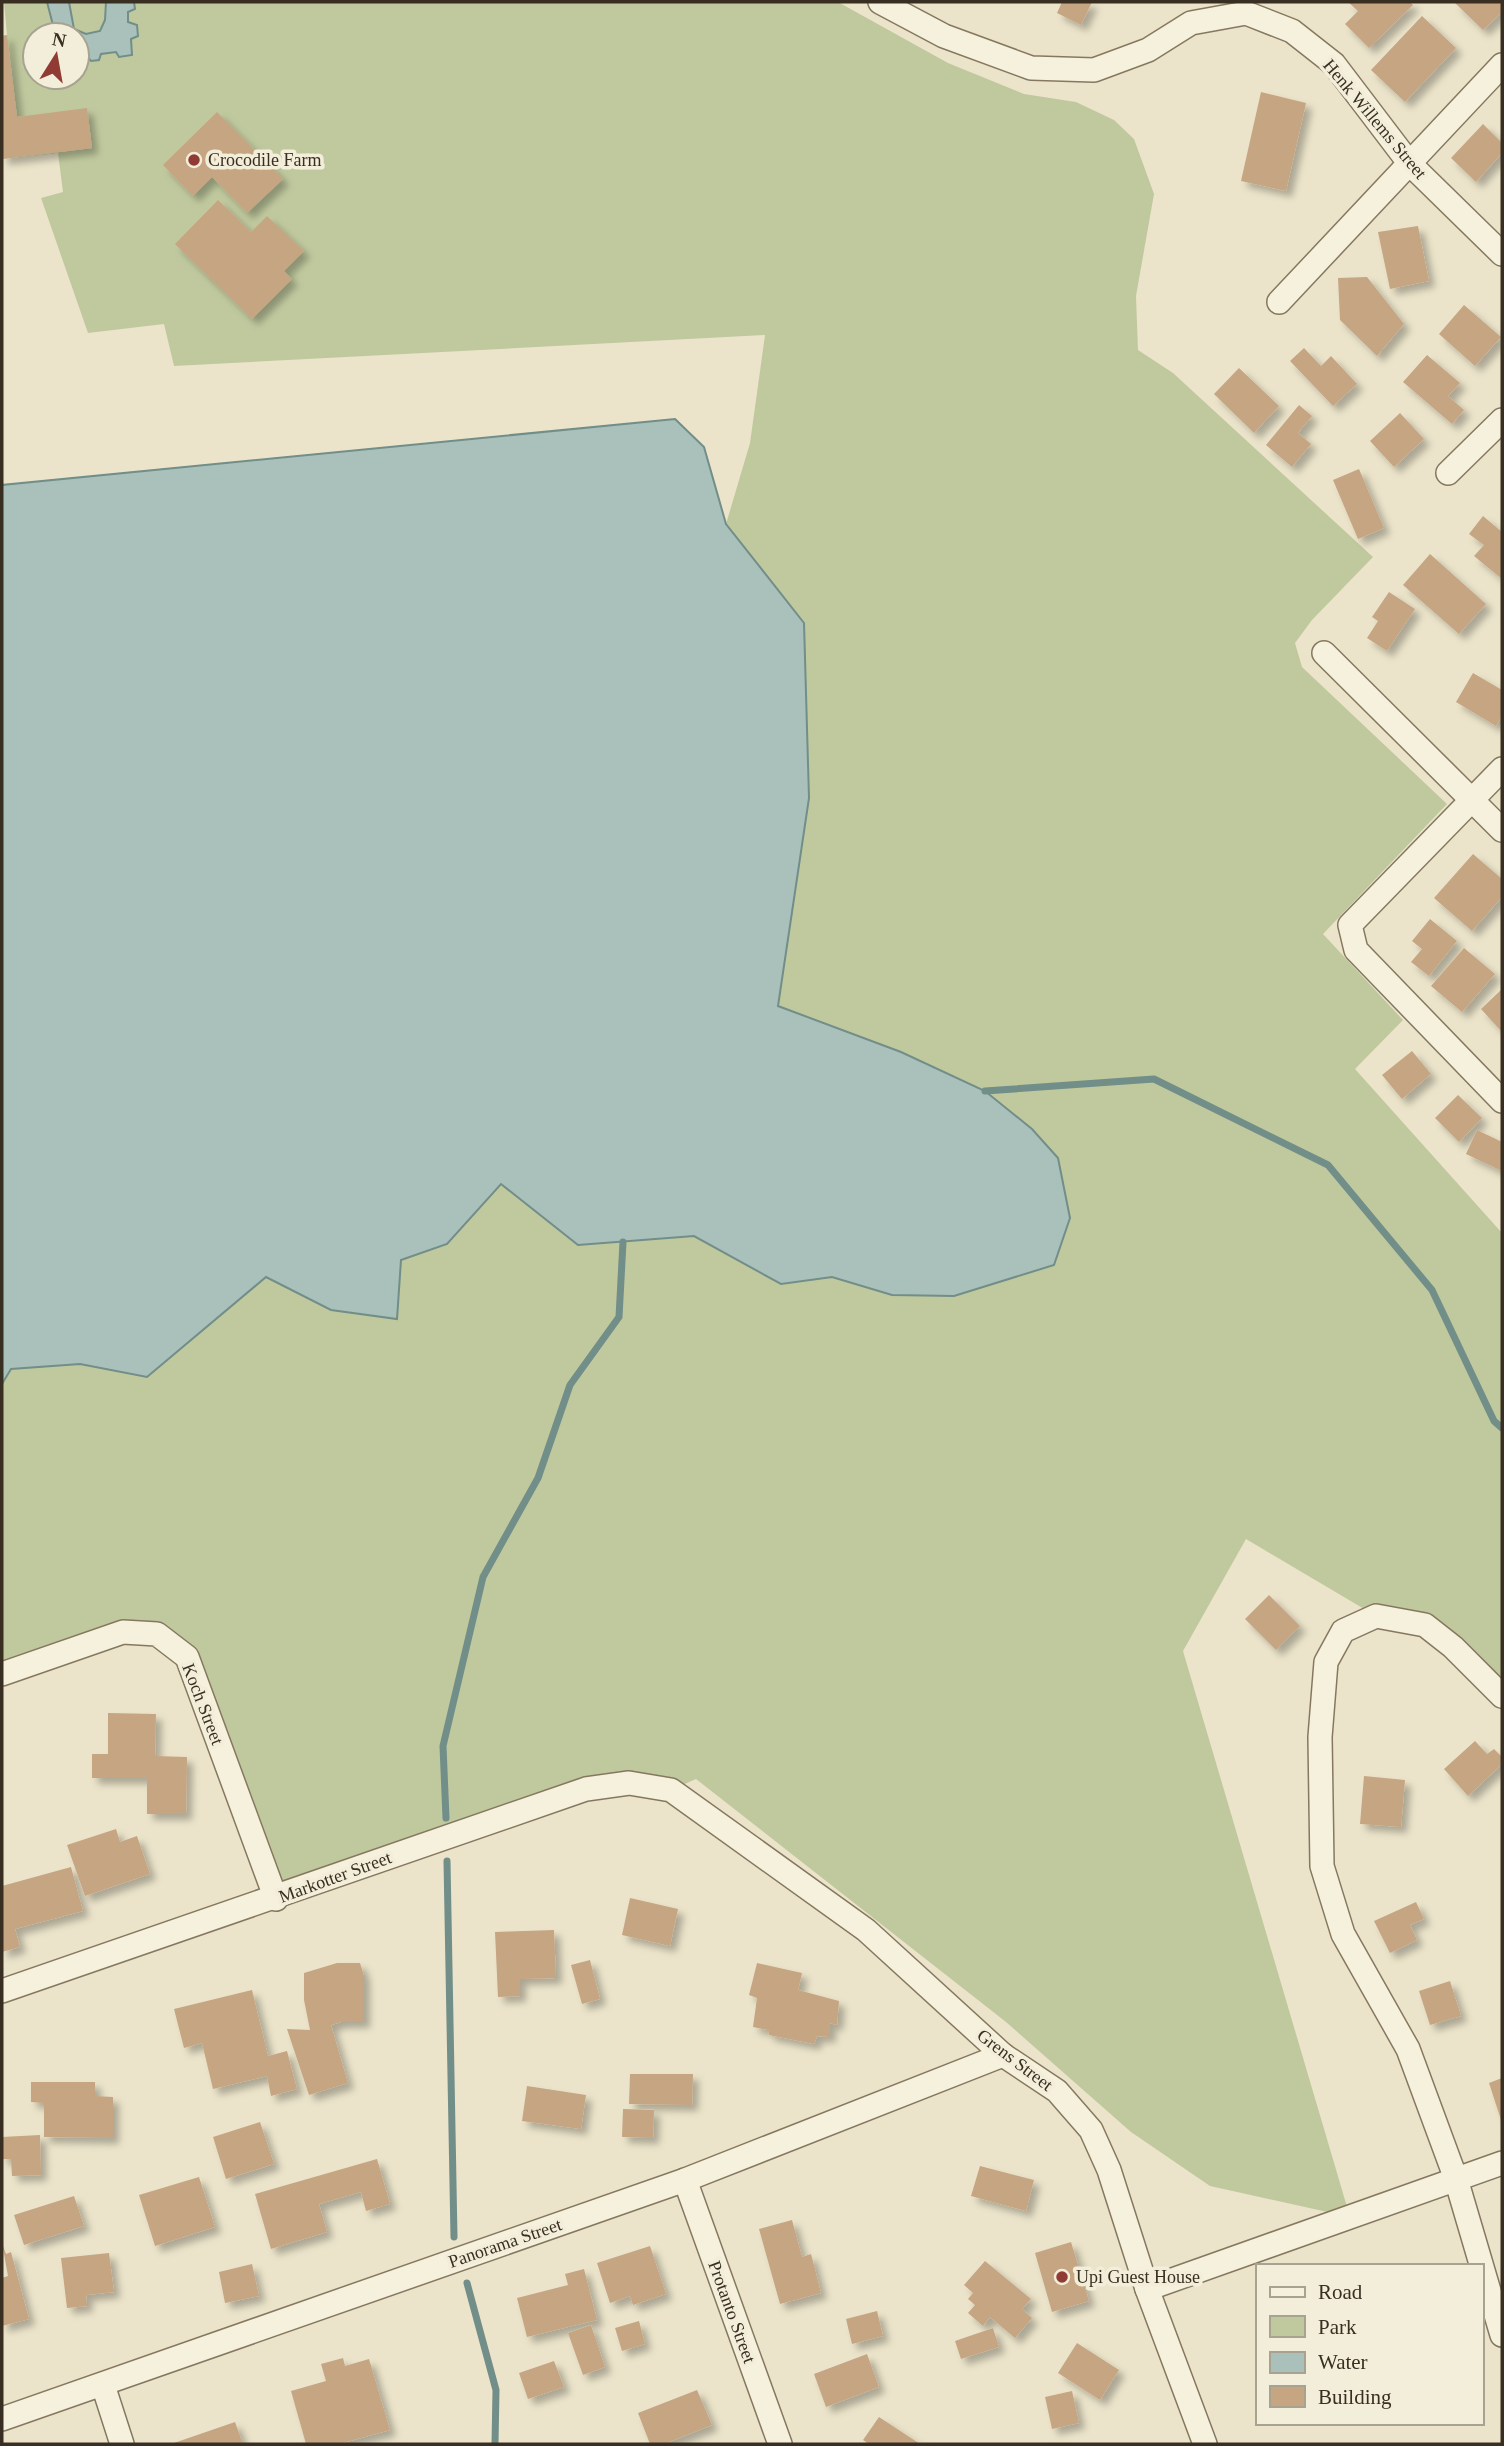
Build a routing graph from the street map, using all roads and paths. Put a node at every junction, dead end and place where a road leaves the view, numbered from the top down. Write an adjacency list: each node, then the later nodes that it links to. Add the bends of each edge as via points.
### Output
1 (880, 2): 2 (street, Henk Willems Street, via 944,36 1031,68 1094,70 1148,50 1191,23)
2 (1247, 8): 4 (street, Henk Willems Street, via 1292,31 1334,64)
3 (1502, 65): 4 (street)
4 (1410, 164): 5 (street, Henk Willems Street); 6 (street)
5 (1502, 254)
6 (1279, 302)
7 (1502, 420): 8 (street)
8 (1448, 473)
9 (1324, 653): 11 (street)
10 (1502, 769): 11 (street)
11 (1471, 800): 12 (street); 13 (street, via 1350,925 1356,950)
12 (1502, 830)
13 (1502, 1101)
14 (2, 1674): 17 (street, Koch Street, via 123,1632 157,1634 187,1657)
15 (1502, 1696): 21 (street, via 1425,1625 1376,1616 1343,1631 1326,1662 1320,1737 1322,1866 1342,1934 1408,2049)
16 (671, 1790): 17 (street, Markotter Street, via 629,1783 586,1789); 19 (street, Grens Street, via 866,1930)
17 (275, 1899): 18 (street, Markotter Street)
18 (2, 1991)
19 (1003, 2055): 22 (street, Panorama Street); 25 (street, Grens Street, via 1057,2091 1091,2130 1109,2170)
20 (1502, 2163): 21 (street)
21 (1456, 2179): 23 (street); 25 (street)
22 (685, 2180): 27 (street, Panorama Street); 29 (street, Protanto Street)
23 (1481, 2264)
24 (1483, 2271): 26 (street)
25 (1147, 2289): 31 (street, Grens Street)
26 (1502, 2336)
27 (103, 2385): 28 (street, Panorama Street); 30 (street)
28 (2, 2419)
29 (773, 2443)
30 (122, 2444)
31 (1205, 2444)

